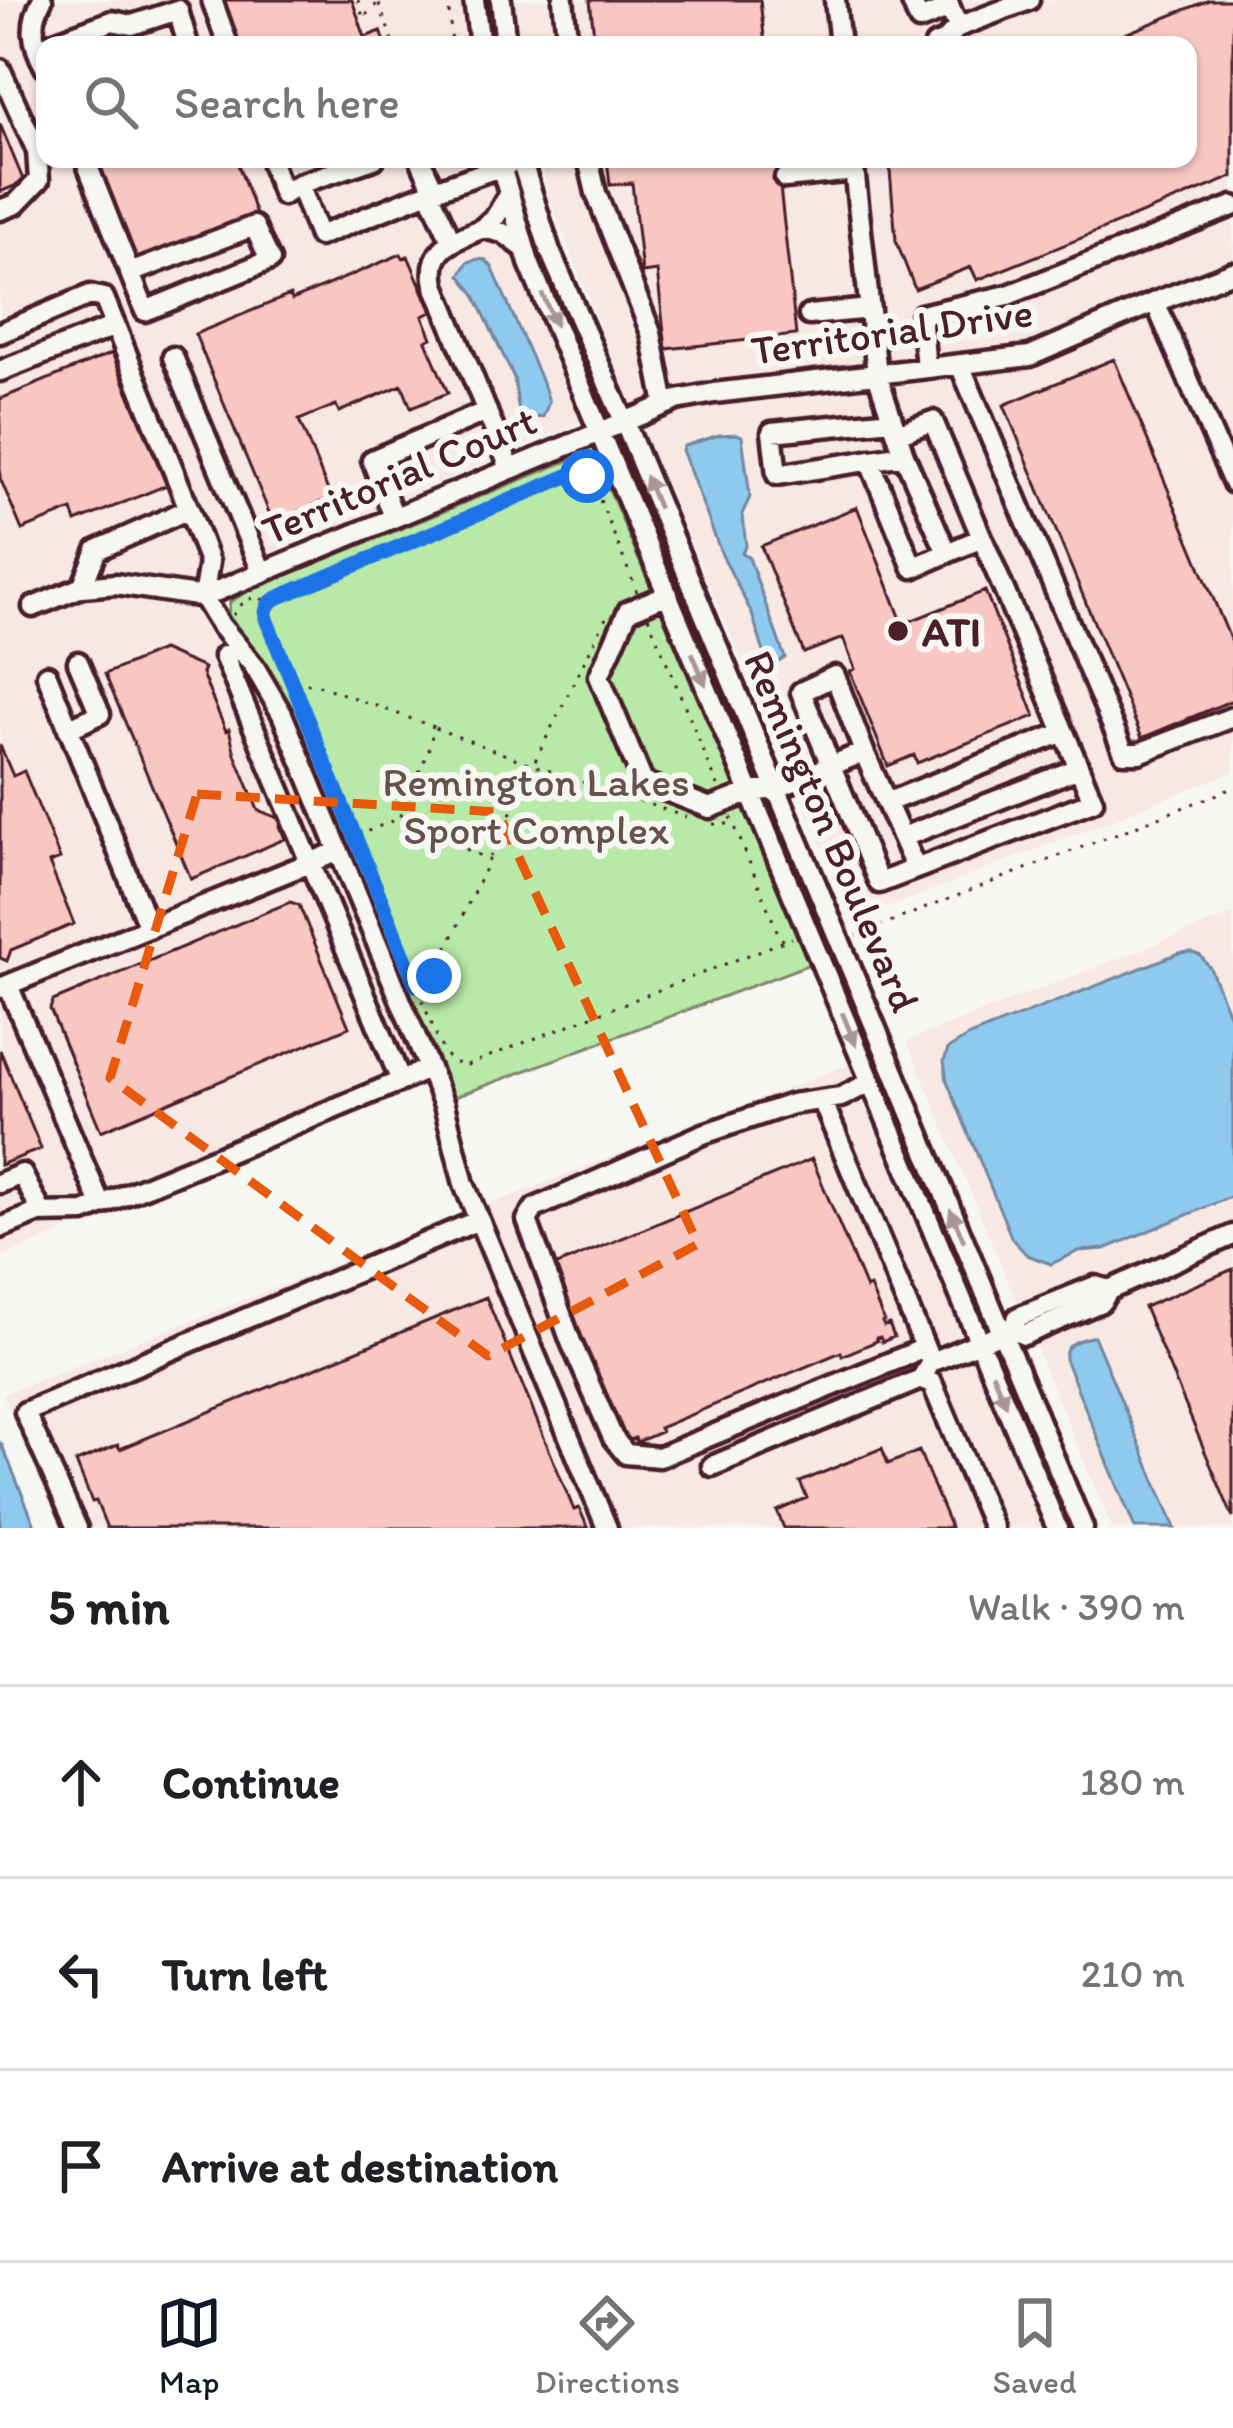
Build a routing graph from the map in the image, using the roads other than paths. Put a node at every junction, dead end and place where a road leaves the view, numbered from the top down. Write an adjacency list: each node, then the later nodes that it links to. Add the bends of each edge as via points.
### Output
1 (41, 0): 11 (street, via 33,17)
2 (212, 0): 14 (street)
3 (474, 0): 15 (street)
4 (500, 0): 16 (street)
5 (563, 0): 17 (street)
6 (835, 0): 18 (street)
7 (911, 0): 9 (street, via 919,20)
8 (1029, 0): 10 (street)
9 (949, 4): 10 (street)
10 (958, 27): 19 (street)
11 (38, 36)
12 (79, 36): 13 (street, via 112,21 132,25 178,10)
13 (187, 36)
14 (225, 36)
15 (479, 36)
16 (505, 36)
17 (567, 36)
18 (839, 36)
19 (950, 36)
20 (0, 69): 21 (street)
21 (36, 150)
22 (39, 168): 38 (street, via 40,180)
23 (89, 168): 43 (street)
24 (273, 168): 34 (street, via 283,195)
25 (347, 168): 34 (street)
26 (423, 168): 35 (street)
27 (486, 168): 35 (street)
28 (501, 168): 36 (street, Remington Boulevard)
29 (524, 168): 56 (street, Remington Boulevard, via 550,251)
30 (590, 168): 54 (street, via 651,333)
31 (837, 168): 33 (street)
32 (853, 168): 45 (street)
33 (785, 178)
34 (299, 184): 35 (street, via 319,236)
35 (431, 191): 40 (street)
36 (508, 196): 39 (street); 41 (street, Remington Boulevard)
37 (1233, 206): 51 (street, via 1008,295 921,315)
38 (0, 210)
39 (483, 228): 40 (street); 41 (street)
40 (452, 242): 55 (street, via 434,262 435,285)
41 (524, 248): 58 (street, Remington Boulevard, one-way to 58)
42 (1233, 272): 44 (street, Territorial Drive)
43 (130, 273): 43 (street, via 254,226 270,260 145,311)
44 (1155, 302): 50 (street, Territorial Drive, via 1030,356); 62 (street)
45 (870, 309): 46 (street); 53 (street)
46 (809, 315)
47 (115, 326): 48 (street, via 104,298 90,296); 52 (street); 63 (street)
48 (0, 333)
49 (172, 357): 67 (street)
50 (960, 364): 51 (street, Territorial Drive); 75 (street, via 1124,753)
51 (926, 368): 53 (street, Territorial Drive)
52 (0, 371)
53 (877, 374): 54 (street, Territorial Drive); 57 (street)
54 (664, 405): 56 (street, Territorial Drive)
55 (487, 411): 61 (street); 64 (street, via 372,460)
56 (624, 421): 58 (street, Territorial Court); 81 (street, Remington Boulevard, one-way to 56)
57 (894, 427): 59 (street); 60 (street, via 772,432 777,475); 65 (street, via 933,421)
58 (600, 430): 61 (street, Territorial Court); 69 (street, Remington Boulevard)
59 (904, 455): 60 (street); 66 (street)
60 (869, 460): 66 (street, via 913,568)
61 (510, 468): 64 (street, Territorial Court)
62 (1233, 483)
63 (189, 509): 68 (street, via 97,550); 70 (street, via 209,562)
64 (394, 517): 67 (street, Territorial Court)
65 (982, 538): 66 (street); 77 (street)
66 (947, 554)
67 (262, 572): 70 (street, Territorial Court)
68 (82, 587): 70 (street); 71 (street)
69 (668, 594): 82 (street, Remington Boulevard, one-way to 82); 82 (street, via 628,611 599,676 643,782 710,808)
70 (203, 597): 72 (street)
71 (33, 607)
72 (240, 649): 85 (street, via 282,714); 86 (street, via 224,656)
73 (78, 662): 76 (street, via 100,715)
74 (46, 675): 76 (street)
75 (1233, 717)
76 (68, 729): 88 (street)
77 (1064, 732): 80 (street); 83 (street)
78 (864, 752): 79 (street); 79 (street, via 835,676 801,692); 83 (street)
79 (830, 765): 81 (street); 87 (street, via 879,884)
80 (1079, 768): 84 (street); 87 (street, via 1093,801)
81 (776, 789): 82 (street); 100 (street, Remington Boulevard, one-way to 81)
82 (751, 792): 92 (street, Remington Boulevard, one-way to 92)
83 (888, 802): 84 (street)
84 (903, 837): 87 (street)
85 (339, 851): 86 (street); 90 (street)
86 (308, 864): 88 (street); 91 (street)
87 (916, 869)
88 (149, 928): 89 (street)
89 (4, 987): 95 (street)
90 (429, 1068): 91 (street); 97 (street)
91 (401, 1081): 95 (street)
92 (871, 1082): 93 (street); 101 (street, Remington Boulevard)
93 (822, 1100): 102 (street); 102 (street, via 703,1134 535,1208 527,1220 571,1342 613,1438 626,1454 659,1457)
94 (0, 1183): 96 (street, via 22,1174)
95 (101, 1205): 96 (street)
96 (42, 1213): 98 (street)
97 (479, 1220): 104 (street, via 25,1412); 105 (street)
98 (0, 1228)
99 (1233, 1235): 100 (street, via 1024,1335)
100 (1007, 1331): 101 (street); 108 (street, Remington Boulevard)
101 (980, 1343): 102 (street); 107 (street, Remington Boulevard, one-way to 107)
102 (925, 1363): 103 (street); 106 (street)
103 (712, 1466)
104 (77, 1528)
105 (607, 1528)
106 (993, 1528)
107 (1057, 1528)
108 (1083, 1528)

